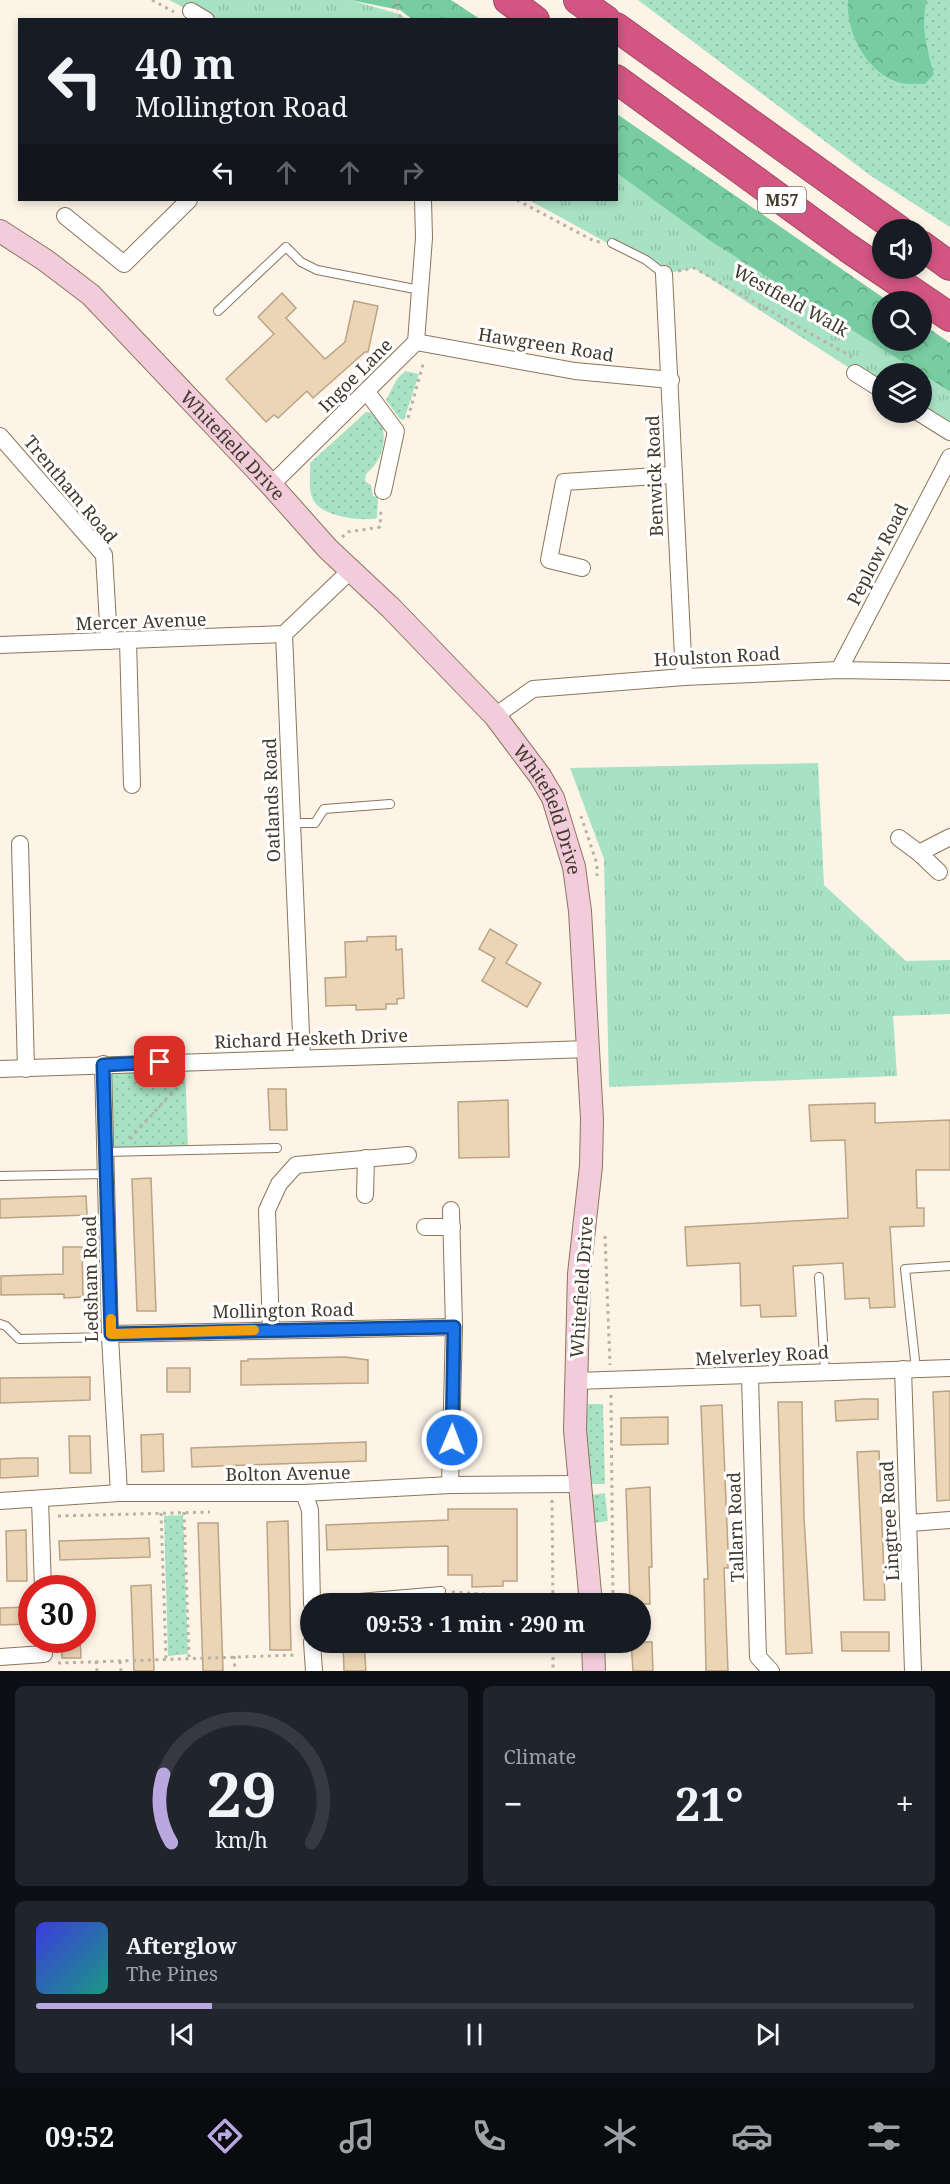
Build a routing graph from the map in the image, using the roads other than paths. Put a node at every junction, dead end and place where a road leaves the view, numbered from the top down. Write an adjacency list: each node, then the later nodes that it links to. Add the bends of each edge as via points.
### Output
1 (508, 0): 5 (highway)
2 (578, 0): 6 (highway)
3 (191, 11): 4 (street)
4 (203, 18)
5 (532, 18)
6 (603, 18)
7 (618, 28): 12 (highway, M57)
8 (618, 80): 20 (highway, M57)
9 (188, 201): 11 (street, via 124,264)
10 (423, 201): 18 (street, Ingoe Lane)
11 (65, 216)
12 (884, 219)
13 (0, 231): 31 (main road, Whitefield Drive, via 91,295)
14 (612, 243): 17 (lane)
15 (932, 253): 16 (highway)
16 (950, 266)
17 (664, 274): 23 (street, Benwick Road)
18 (421, 290): 19 (lane, via 317,270 286,247); 21 (street, Ingoe Lane)
19 (218, 311)
20 (950, 317)
21 (422, 343): 23 (street, Hawgreen Road, via 575,371); 25 (street, Ingoe Lane)
22 (855, 373): 24 (street)
23 (671, 380): 30 (street, Benwick Road)
24 (872, 384)
25 (367, 392): 31 (street, Ingoe Lane); 32 (street, via 396,431)
26 (932, 421): 27 (street)
27 (950, 432)
28 (0, 436): 36 (street, Trentham Road, via 104,555)
29 (950, 457): 39 (street, Peplow Road)
30 (672, 475): 33 (street, via 564,482 549,560); 41 (street, Benwick Road)
31 (271, 485): 34 (main road, Whitefield Drive)
32 (383, 491)
33 (582, 568)
34 (351, 570): 35 (street); 42 (main road, Whitefield Drive)
35 (284, 634): 37 (street, Mercer Avenue); 45 (street, Oatlands Road)
36 (109, 641): 37 (street, Mercer Avenue); 38 (street, Mercer Avenue)
37 (128, 641): 43 (street)
38 (0, 645)
39 (839, 670): 40 (street, Houlston Road); 41 (street, Houlston Road)
40 (950, 672)
41 (684, 677): 42 (street, Houlston Road, via 533,689)
42 (495, 716): 51 (main road, Whitefield Drive, via 540,776 561,820 574,867 580,912)
43 (132, 784)
44 (390, 804): 45 (lane, via 334,807 324,809 315,823)
45 (292, 823): 52 (street, Oatlands Road)
46 (950, 837): 49 (street)
47 (899, 838): 49 (street)
48 (20, 844): 55 (street)
49 (919, 853): 50 (street)
50 (939, 872)
51 (588, 1049): 52 (street, Richard Hesketh Drive); 76 (main road, Whitefield Drive, via 591,1166 579,1274)
52 (302, 1057): 53 (street, Richard Hesketh Drive)
53 (103, 1065): 55 (street, Richard Hesketh Drive); 57 (street, Ledsham Road)
54 (0, 1069): 55 (street, Richard Hesketh Drive)
55 (26, 1069)
56 (277, 1148): 57 (lane)
57 (112, 1151): 60 (street, Ledsham Road)
58 (408, 1155): 59 (street)
59 (366, 1158): 62 (street); 70 (street, via 296,1165 279,1184 267,1210)
60 (106, 1174): 61 (lane); 71 (street, Ledsham Road)
61 (0, 1176)
62 (365, 1195)
63 (451, 1210): 65 (street)
64 (425, 1227): 65 (street)
65 (452, 1227): 69 (street)
66 (950, 1266): 73 (lane, via 905,1269)
67 (819, 1277): 74 (lane)
68 (0, 1324): 71 (lane, via 19,1339)
69 (454, 1327): 70 (street, Mollington Road); 78 (street)
70 (271, 1329): 71 (street, Mollington Road)
71 (111, 1335): 79 (street, Ledsham Road)
72 (950, 1368): 73 (street, Melverley Road)
73 (910, 1369): 74 (street, Melverley Road); 84 (street, Lingtree Road)
74 (825, 1372): 75 (street, Melverley Road)
75 (750, 1377): 76 (street, Melverley Road); 94 (street, Tallarn Road, via 758,1657)
76 (576, 1381): 77 (main road, Whitefield Drive)
77 (578, 1484): 78 (street, Bolton Avenue); 89 (main road, Whitefield Drive)
78 (450, 1485): 80 (street, Bolton Avenue)
79 (119, 1493): 80 (street, Bolton Avenue); 82 (street, Bolton Avenue)
80 (304, 1493): 87 (street, via 310,1510)
81 (0, 1501): 82 (street, Bolton Avenue)
82 (41, 1508): 85 (street)
83 (950, 1520): 84 (street)
84 (910, 1523): 95 (street, Lingtree Road)
85 (43, 1575)
86 (441, 1591): 88 (lane)
87 (312, 1593)
88 (420, 1593)
89 (590, 1593)
90 (18, 1653): 92 (street)
91 (593, 1653): 93 (main road)
92 (0, 1657)
93 (594, 1671)
94 (771, 1671)
95 (914, 1671)

